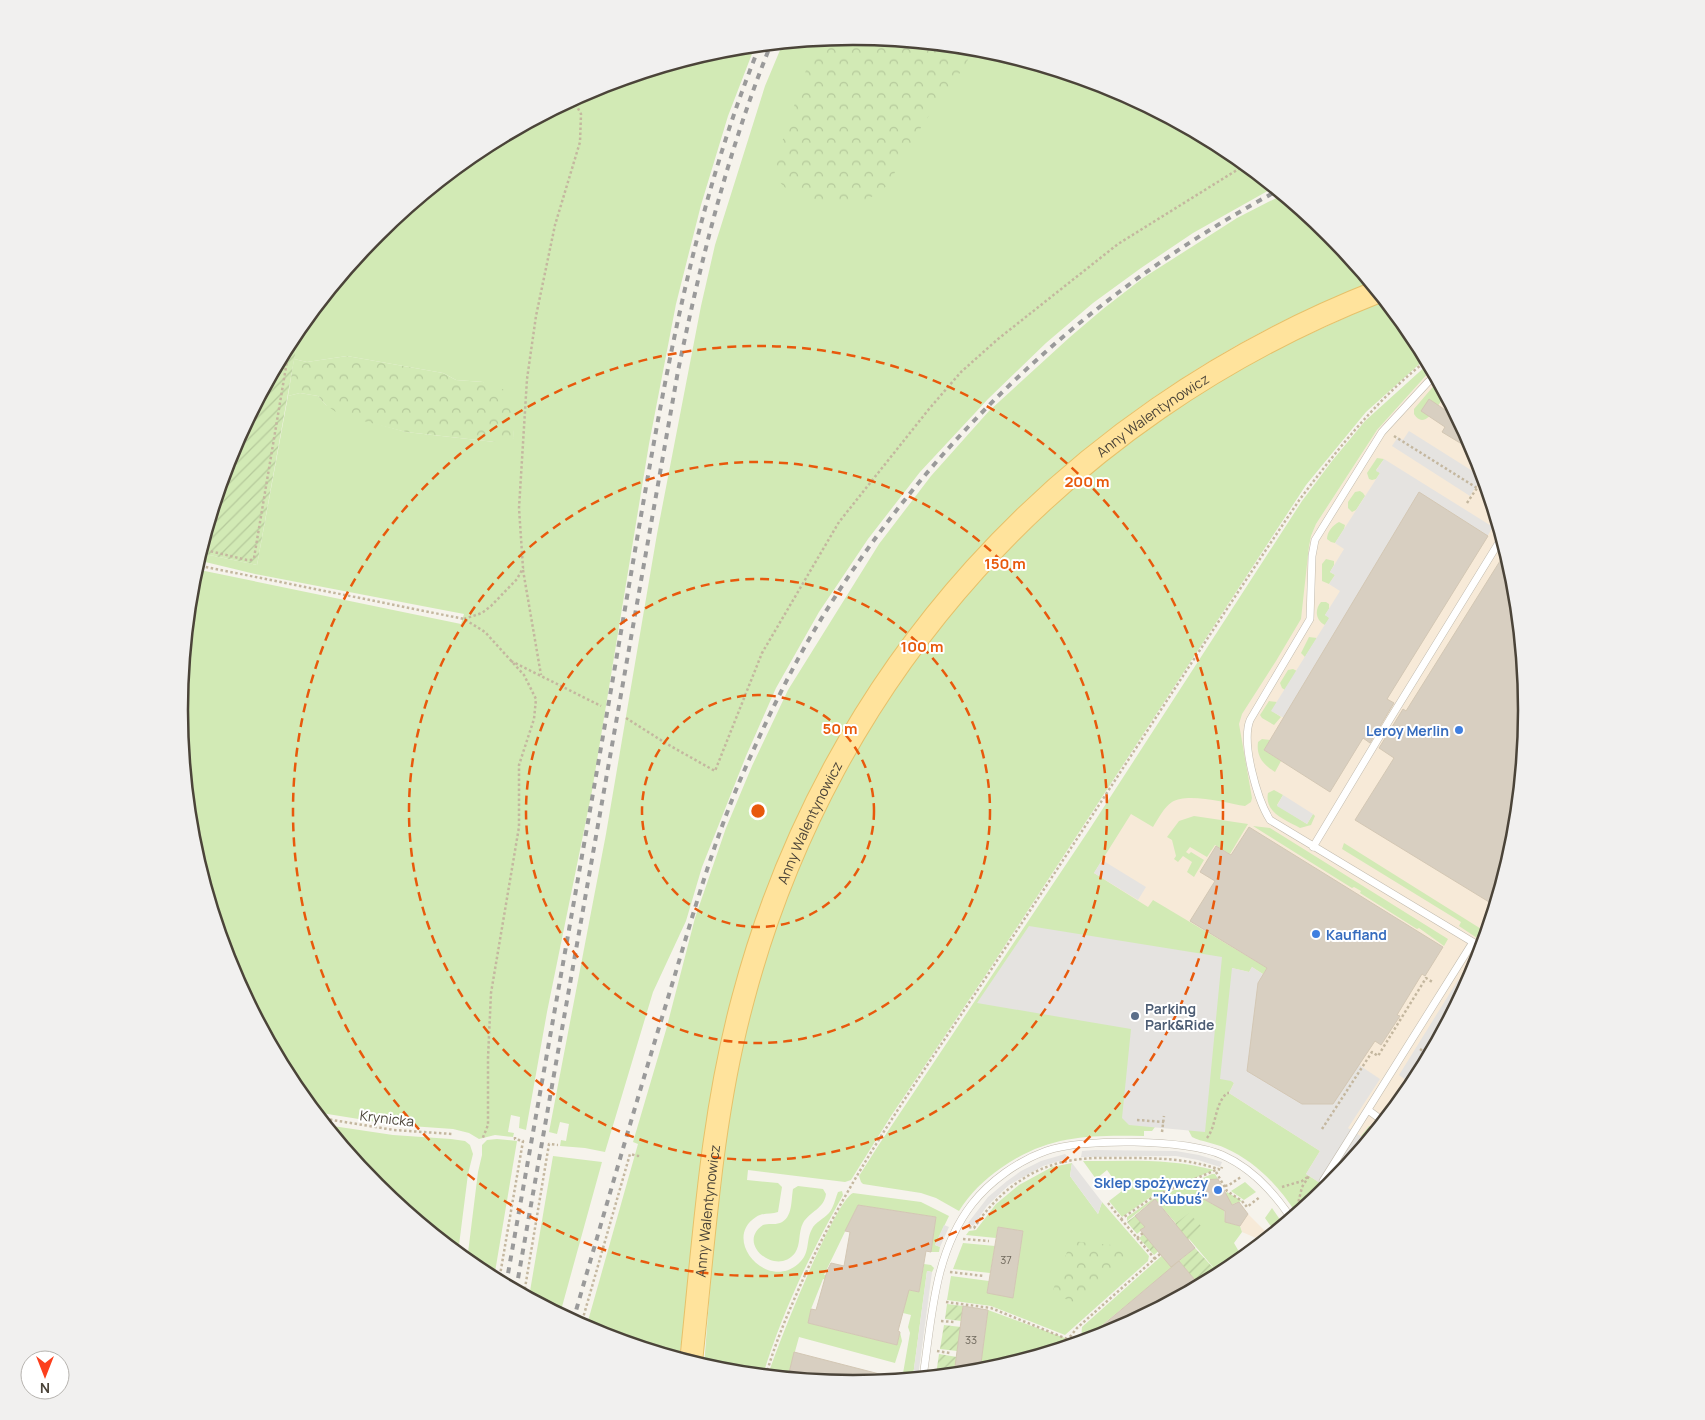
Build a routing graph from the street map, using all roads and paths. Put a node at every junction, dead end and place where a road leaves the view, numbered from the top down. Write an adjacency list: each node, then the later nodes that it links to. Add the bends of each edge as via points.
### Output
1 (577, 106): 13 (path, via 581,114 580,142 554,225 536,316 528,379 519,508)
2 (1239, 169): 18 (path, via 1118,244 998,339 929,409 840,522 762,653 715,770)
3 (1371, 295): 65 (main road, Anny Walentynowicz, via 1240,356 1157,408 1093,456 1025,516 969,575 912,645 864,716 816,803 788,864 766,920 743,998 717,1121)
4 (288, 360): 11 (path, via 254,558 247,560)
5 (1421, 366): 67 (path, via 1369,413 1300,499 893,1117 822,1239 774,1346)
6 (1430, 381): 7 (lane)
7 (1384, 430): 8 (path); 19 (lane, via 1315,540 1310,619 1247,728 1256,790 1263,809 1270,820)
8 (1477, 488): 9 (path)
9 (1467, 503)
10 (1497, 546): 19 (lane)
11 (207, 550)
12 (203, 566): 14 (path)
13 (523, 568): 14 (path, via 517,580 491,606); 16 (path)
14 (464, 619): 15 (path, via 485,632)
15 (509, 660): 16 (path); 31 (path, via 524,675 536,699 534,719 519,765 519,827 491,994 488,1125)
16 (541, 675): 17 (path)
17 (601, 706)
18 (626, 718)
19 (1314, 847): 20 (lane)
20 (1473, 942): 23 (lane)
21 (1436, 984): 28 (path, via 1426,978 1378,1056 1372,1052)
22 (1229, 1093): 32 (path, via 1222,1098 1214,1125)
23 (1368, 1110): 24 (lane); 38 (lane)
24 (1378, 1117)
25 (329, 1119): 29 (path, Krynicka, via 394,1130)
26 (1137, 1120): 27 (path)
27 (1164, 1122)
28 (1322, 1129)
29 (452, 1134)
30 (515, 1137): 53 (path, via 523,1141)
31 (482, 1140)
32 (1204, 1142)
33 (558, 1145): 56 (path, via 549,1144)
34 (638, 1154): 58 (path, via 630,1154)
35 (1228, 1167): 36 (path, via 1223,1164 1221,1170)
36 (1217, 1170): 39 (path); 45 (path, via 1153,1197); 48 (path, via 1167,1158 1076,1159 1056,1164 1011,1187 974,1228 968,1227)
37 (1238, 1172): 39 (path, via 1242,1176)
38 (1325, 1178)
39 (1225, 1186): 41 (path, via 1247,1207)
40 (1279, 1188): 43 (path, via 1302,1182 1309,1176)
41 (1264, 1194)
42 (1108, 1203): 45 (path)
43 (1296, 1205)
44 (1290, 1211): 68 (lane, via 1261,1180 1238,1163 1207,1149 1173,1144 1117,1143 1073,1145 1046,1151 989,1185 963,1217 942,1260)
45 (1121, 1219): 47 (path)
46 (1142, 1233): 47 (path)
47 (1137, 1238): 52 (path)
48 (962, 1239): 49 (path); 50 (path)
49 (989, 1241)
50 (959, 1246)
51 (1160, 1254): 52 (path)
52 (1155, 1259): 61 (path)
53 (500, 1274)
54 (984, 1276): 55 (path, via 950,1272)
55 (948, 1278)
56 (525, 1289)
57 (945, 1294): 61 (path, via 944,1302 992,1308)
58 (583, 1317)
59 (954, 1322): 60 (path, via 941,1321)
60 (940, 1328)
61 (1068, 1338)
62 (938, 1343): 63 (path)
63 (937, 1351): 64 (path); 66 (path)
64 (950, 1353)
65 (692, 1355)
66 (936, 1359)
67 (768, 1369)
68 (924, 1371)

